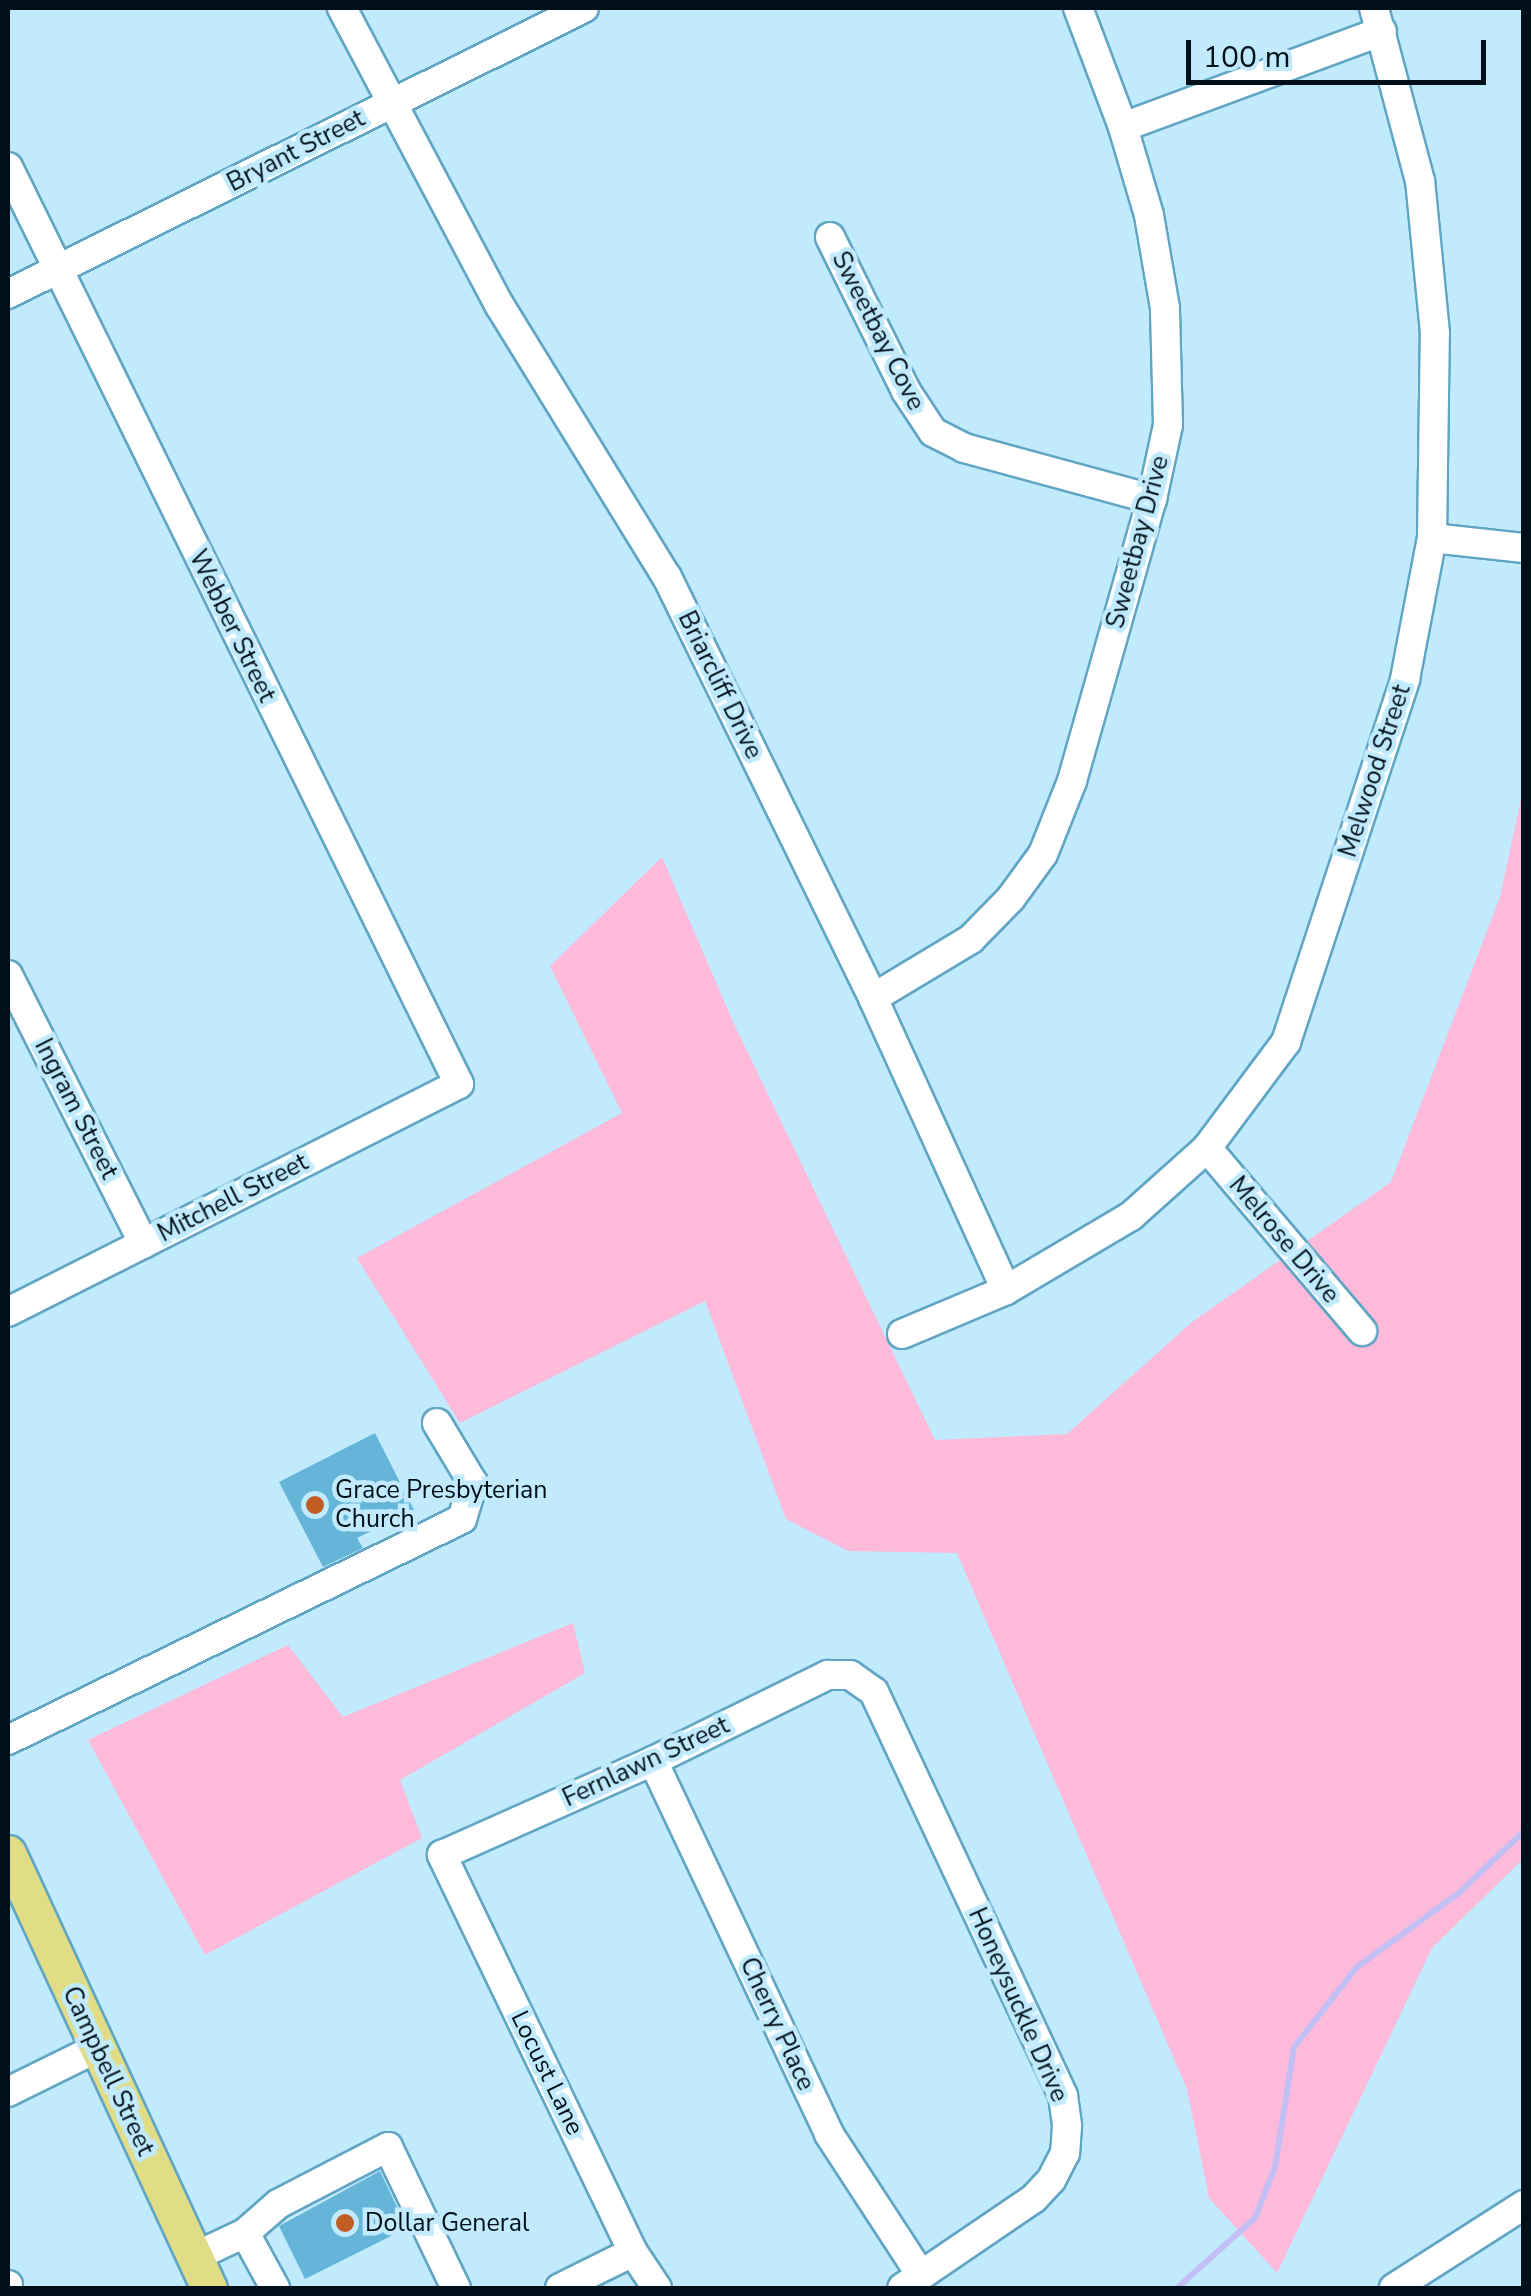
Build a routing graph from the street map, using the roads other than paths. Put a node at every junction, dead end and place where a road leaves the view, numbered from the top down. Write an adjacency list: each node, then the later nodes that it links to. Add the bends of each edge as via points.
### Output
1 (342, 8): 5 (street, Briarcliff Drive)
2 (584, 8): 5 (street, Bryant Street)
3 (1078, 8): 6 (street, Sweetbay Drive)
4 (1378, 19): 6 (street); 12 (street, Melwood Street, via 1422,200 1435,333)
5 (390, 104): 9 (street, Bryant Street); 15 (street, Briarcliff Drive, via 500,306 667,578)
6 (1123, 127): 11 (street, Sweetbay Drive, via 1149,215 1165,308 1168,425)
7 (8, 166): 9 (street, Webber Street)
8 (830, 238): 11 (street, Sweetbay Cove, via 933,432 964,448)
9 (56, 272): 10 (street, Bryant Street); 16 (street, Webber Street)
10 (8, 294)
11 (1152, 499): 15 (street, Sweetbay Drive, via 1072,781 1043,854 971,939)
12 (1432, 538): 13 (street); 17 (street, Melwood Street, via 1405,679 1286,1042)
13 (1524, 548)
14 (8, 975): 18 (street, Ingram Street)
15 (874, 998): 19 (street, Briarcliff Drive)
16 (458, 1084): 18 (street, Mitchell Street)
17 (1207, 1148): 19 (street, Melwood Street, via 1131,1216); 21 (street, Melrose Drive)
18 (144, 1244): 20 (street, Mitchell Street)
19 (1006, 1290): 22 (street, Melwood Street)
20 (9, 1308)
21 (1362, 1331)
22 (902, 1334)
23 (437, 1423): 25 (street, via 473,1484 462,1520)
24 (850, 1675): 26 (street, Fernlawn Street, via 828,1675); 35 (street, Honeysuckle Drive, via 874,1692 1063,2096 1068,2126 1064,2153 1033,2200)
25 (8, 1740)
26 (653, 1761): 28 (street, Fernlawn Street); 35 (street, Cherry Place, via 829,2134)
27 (8, 1853): 29 (main road, Campbell Street)
28 (442, 1855): 33 (street, Locust Lane)
29 (97, 2048): 30 (street); 34 (main road, Campbell Street)
30 (8, 2092)
31 (1524, 2205): 40 (street)
32 (245, 2233): 34 (street); 36 (street); 37 (street, via 278,2204 388,2147)
33 (633, 2252): 38 (street); 39 (street, Locust Lane)
34 (202, 2273)
35 (912, 2282)
36 (275, 2288)
37 (456, 2288)
38 (560, 2288)
39 (657, 2288)
40 (1394, 2288)

